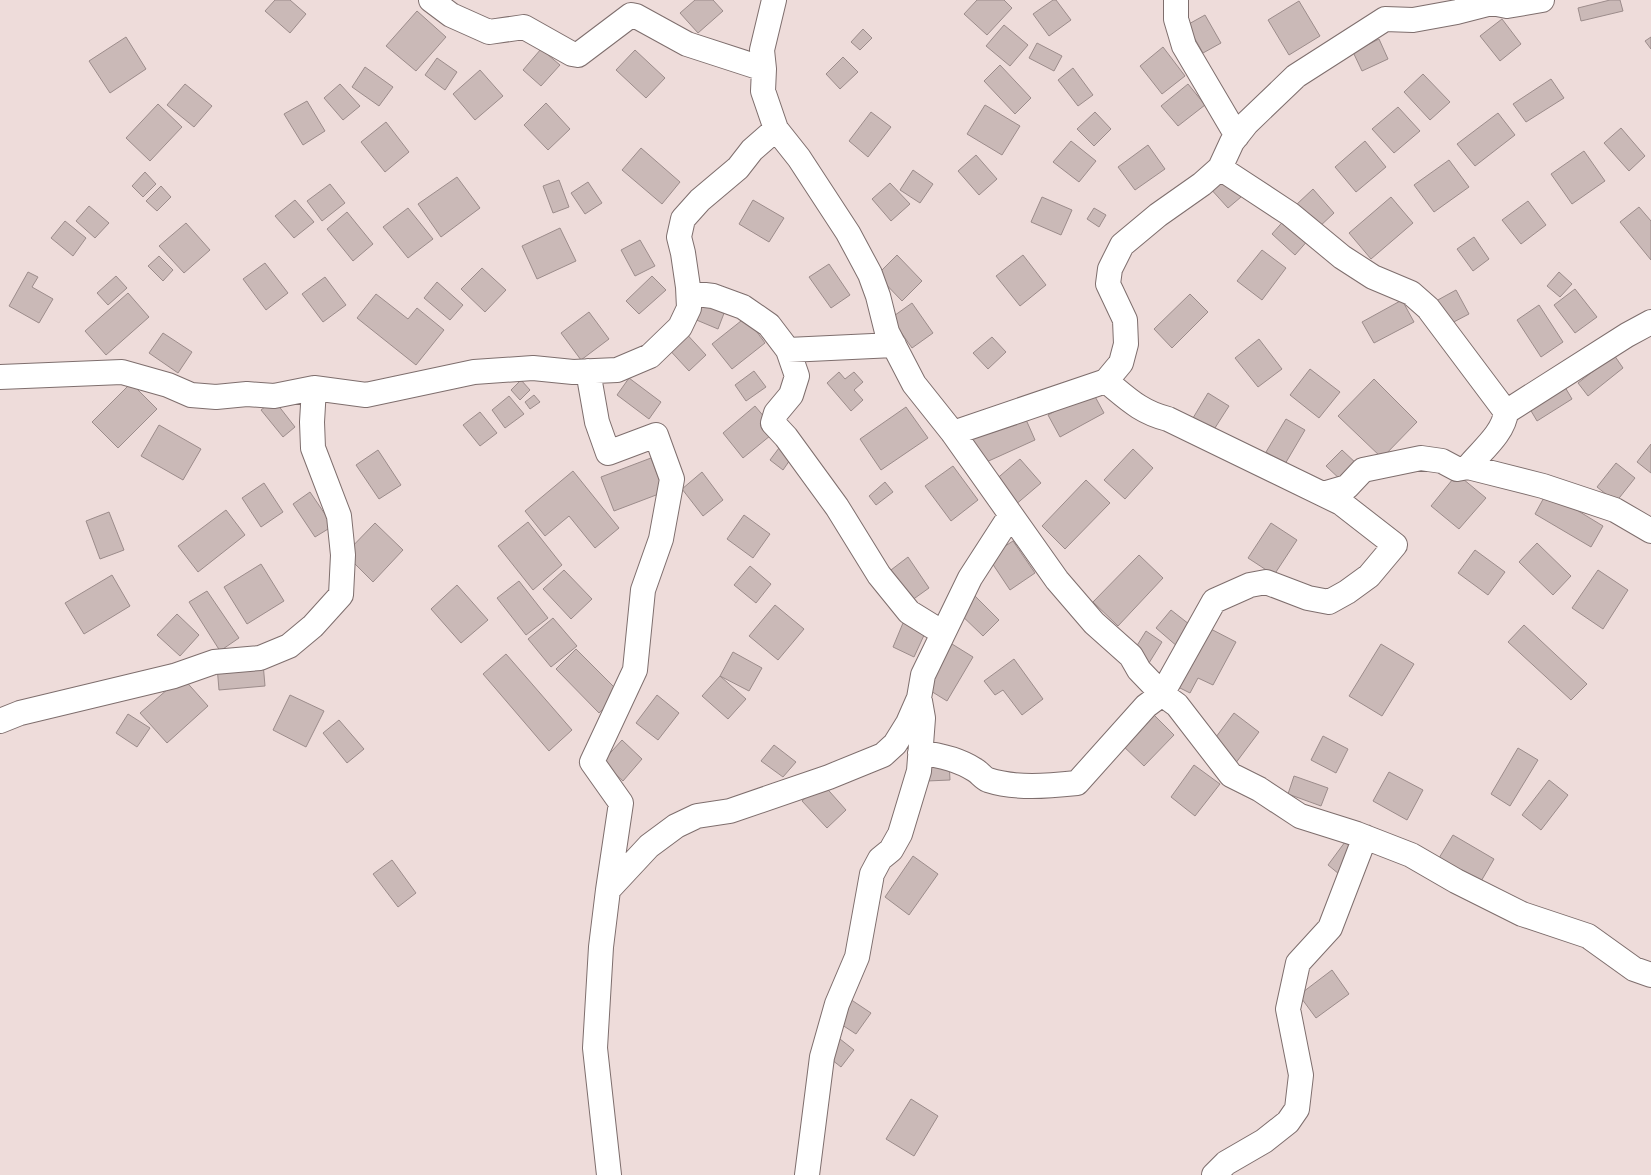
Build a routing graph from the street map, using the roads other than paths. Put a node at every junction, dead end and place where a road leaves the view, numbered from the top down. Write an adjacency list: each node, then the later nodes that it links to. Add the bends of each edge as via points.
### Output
1 (431, 0): 6 (street, via 451,15 489,32 524,27 578,55 631,15 687,44)
2 (774, 0): 6 (street, via 762,50)
3 (1176, 0): 8 (street, via 1176,19 1184,46)
4 (1542, 0): 5 (street, via 1507,6 1492,3 1413,20)
5 (1387, 10): 8 (street, via 1296,76)
6 (764, 69): 7 (street, via 763,91)
7 (776, 130): 10 (street, via 683,219 679,237); 12 (street, via 799,158 848,233 870,274)
8 (1237, 136): 9 (street)
9 (1220, 168): 16 (street, via 1122,245 1110,269 1108,284 1125,320 1126,344 1121,363); 18 (street, via 1290,214 1342,257 1373,277 1411,293 1428,308)
10 (689, 294): 13 (street, via 713,296 743,307 770,325); 14 (street, via 689,308 680,327 650,356 617,370)
11 (1651, 322): 18 (street)
12 (894, 345): 13 (street); 19 (street, via 914,384)
13 (788, 350): 24 (street, via 796,376 791,395 776,412 773,423 837,507 879,574 909,612)
14 (588, 371): 17 (street, via 533,368 474,372 366,395); 30 (street, via 596,422 608,453 656,435 672,479 661,539 643,590 635,670 592,762 621,803)
15 (0, 377): 17 (street, via 122,372 191,395 216,397 274,396)
16 (1106, 380): 19 (street); 21 (street, via 1152,415 1176,422)
17 (314, 388): 27 (street, via 313,448 339,516 343,555 340,594 314,626 289,646 260,658 214,662 174,676 20,713)
18 (1506, 412): 20 (street, via 1501,428)
19 (953, 433): 22 (street)
20 (1468, 467): 21 (street, via 1457,469 1442,461 1421,458 1362,470 1347,487); 23 (street, via 1543,486 1615,510)
21 (1323, 494): 25 (street, via 1341,502 1395,545 1369,576 1328,602 1266,582 1250,585 1214,601)
22 (1010, 516): 24 (street, via 970,578); 25 (street, via 1057,580 1094,623 1131,656 1139,670)
23 (1651, 530)
24 (943, 633): 26 (street, via 923,675)
25 (1162, 694): 28 (street, via 1146,706 1077,783 1039,787 1003,783 986,779 958,760); 29 (street, via 1177,705 1231,775 1300,816)
26 (919, 698): 28 (street, via 923,718); 30 (street, via 895,744 883,755 730,811 697,816 676,826 649,846)
27 (0, 721)
28 (920, 753): 33 (street, via 919,771 900,834 891,850 880,858 872,874 858,957 837,1004 822,1057)
29 (1364, 837): 31 (street, via 1411,855 1522,914 1588,936 1634,969); 34 (street, via 1330,928 1298,963 1288,1009 1301,1075 1297,1109 1288,1122 1264,1141 1226,1163)
30 (608, 890): 32 (street, via 595,1048)
31 (1651, 975)
32 (609, 1175)
33 (807, 1175)
34 (1214, 1175)

